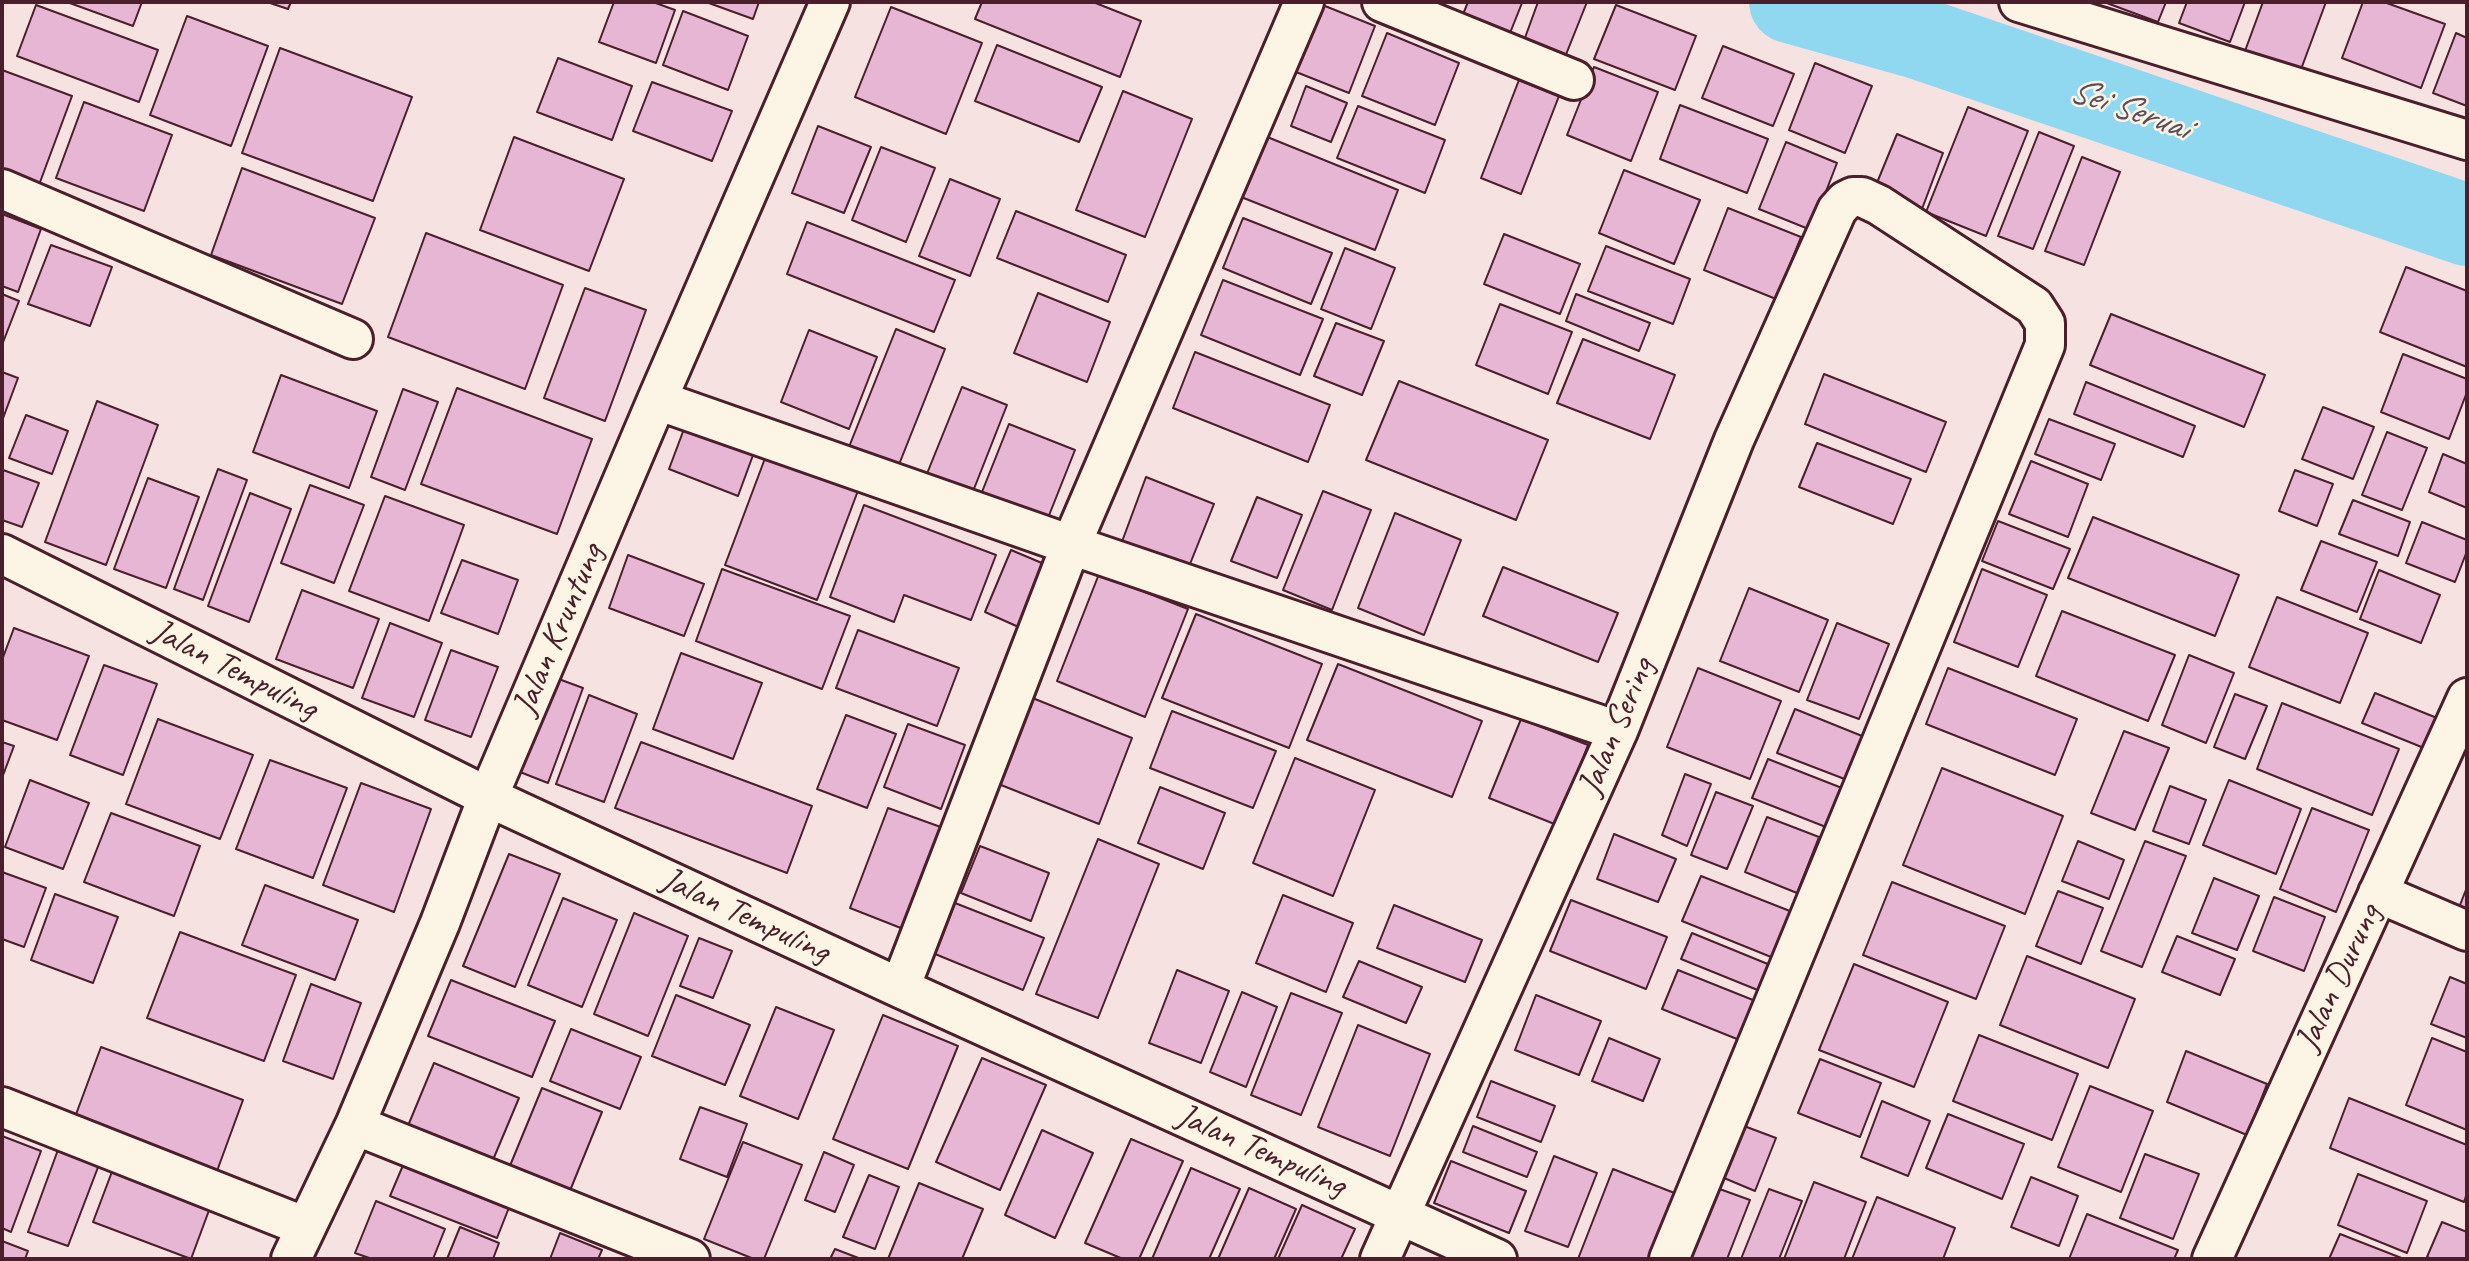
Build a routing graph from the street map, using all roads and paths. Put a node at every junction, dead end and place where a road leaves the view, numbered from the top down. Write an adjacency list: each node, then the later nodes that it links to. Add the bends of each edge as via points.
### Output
1 (830, 2): 9 (street, Jalan Kruntung)
2 (1304, 2): 10 (street)
3 (1382, 2): 5 (street)
4 (2019, 2): 6 (street)
5 (1574, 80)
6 (2467, 140)
7 (2, 189): 8 (street)
8 (353, 339)
9 (656, 400): 10 (street); 14 (street, Jalan Kruntung)
10 (1071, 545): 13 (street); 17 (street)
11 (2, 554): 14 (street, Jalan Tempuling)
12 (2467, 698): 15 (street, Jalan Durung)
13 (1618, 731): 20 (street, Jalan Sering); 25 (street, Jalan Sering, via 1734,440 1845,201 1862,197 1879,205 2034,306 2045,323 2045,345)
14 (488, 797): 17 (street, Jalan Tempuling); 19 (street, Jalan Kruntung)
15 (2378, 893): 16 (street); 26 (street, Jalan Durung)
16 (2467, 931)
17 (900, 988): 20 (street, Jalan Tempuling)
18 (2, 1107): 21 (street)
19 (355, 1125): 21 (street, Jalan Kruntung); 22 (street)
20 (1399, 1214): 23 (street, Jalan Sering); 24 (street, Jalan Tempuling)
21 (299, 1243)
22 (690, 1259)
23 (1380, 1259)
24 (1497, 1259)
25 (1669, 1259)
26 (2212, 1259)

